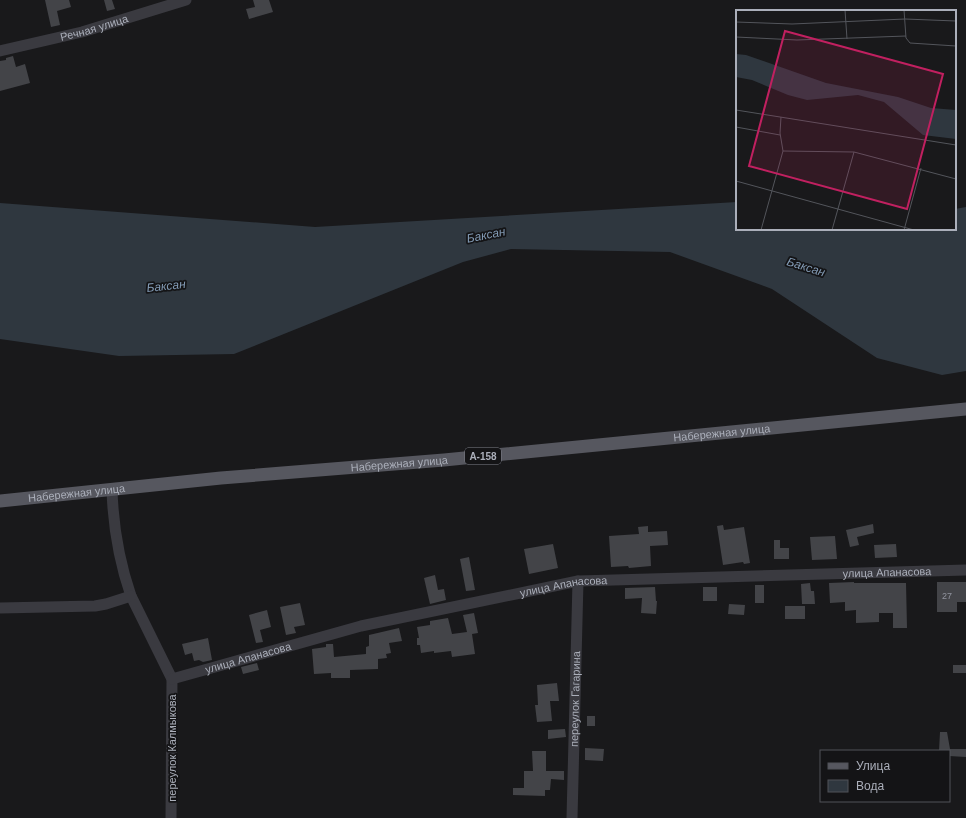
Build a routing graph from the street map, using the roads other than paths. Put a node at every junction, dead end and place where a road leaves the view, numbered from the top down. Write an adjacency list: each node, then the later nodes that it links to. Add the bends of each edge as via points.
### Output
1 (186, 0): 2 (street, Речная улица, via 82,32)
2 (0, 51)
3 (966, 409): 4 (main road, Набережная улица / А-158)
4 (112, 489): 5 (main road, Набережная улица / А-158); 8 (street, via 119,555)
5 (0, 501)
6 (966, 570): 7 (street, улица Апанасова)
7 (578, 581): 10 (street, улица Апанасова, via 361,626); 12 (street, переулок Гагарина)
8 (131, 596): 9 (street, via 95,606); 10 (street)
9 (0, 608)
10 (172, 679): 11 (street, переулок Калмыкова)
11 (171, 818)
12 (572, 818)

